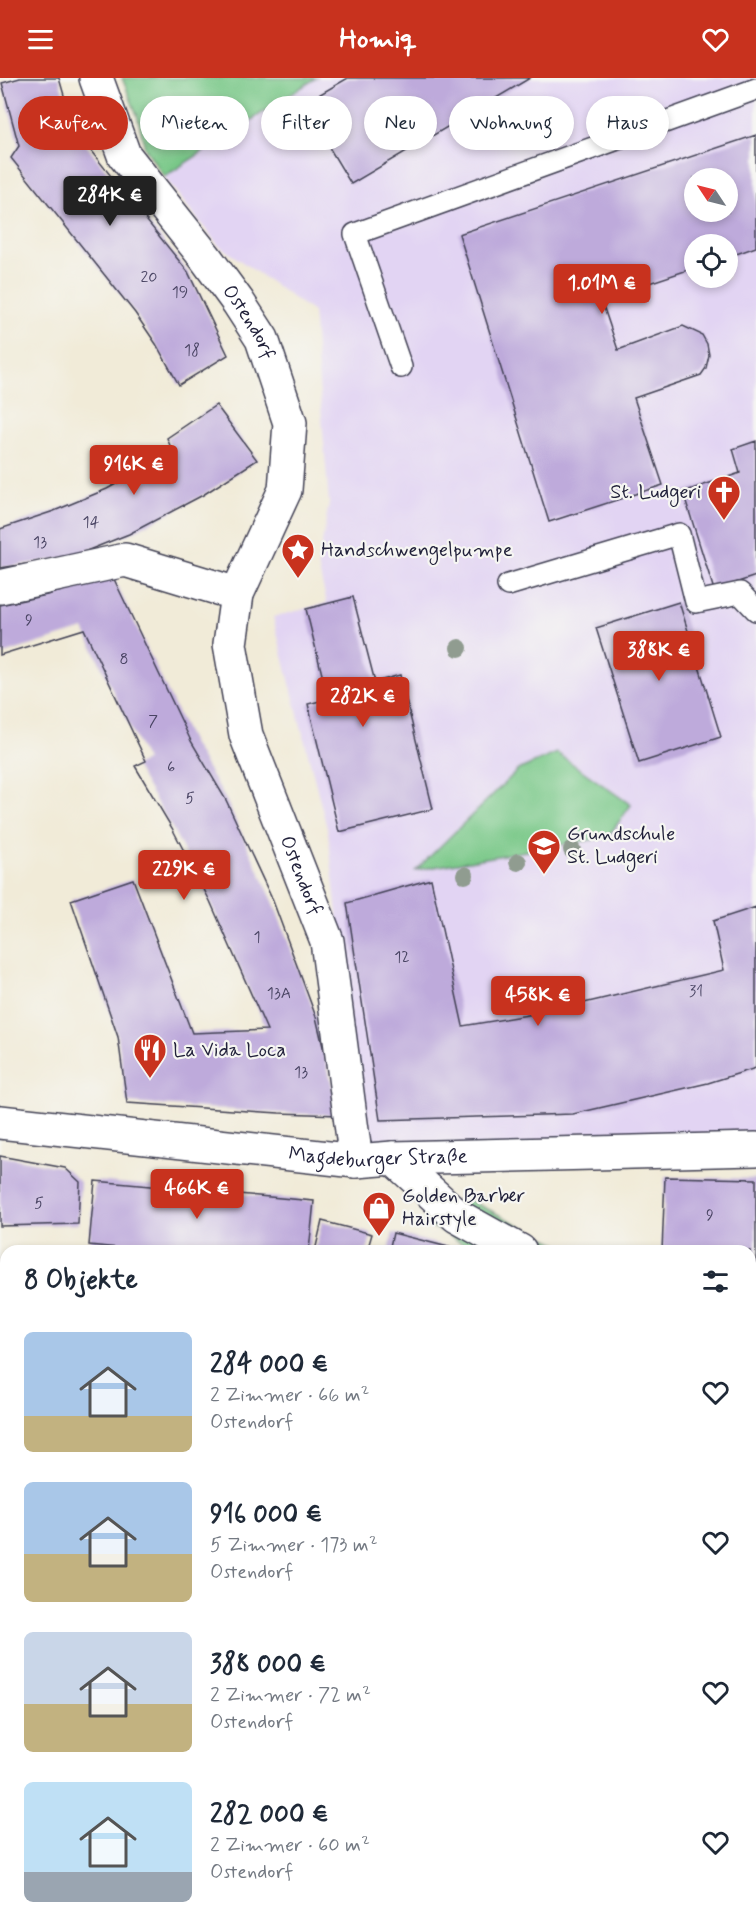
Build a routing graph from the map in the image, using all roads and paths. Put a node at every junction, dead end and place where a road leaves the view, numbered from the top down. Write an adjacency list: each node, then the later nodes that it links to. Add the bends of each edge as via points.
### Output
1 (96, 78): 6 (street, Ostendorf, via 124,155 205,257 262,339 290,423 285,490)
2 (756, 88): 3 (lane, via 355,234)
3 (401, 367)
4 (508, 585): 7 (lane, via 679,534 696,602 740,593)
5 (0, 587): 6 (street, via 125,560)
6 (237, 594): 11 (street, Ostendorf, via 230,644 246,735 327,941)
7 (756, 610)
8 (0, 1122): 11 (street, Magdeburger Straße)
9 (756, 1149): 10 (street, Magdeburger Straße)
10 (393, 1158): 11 (street, Magdeburger Straße); 12 (street, via 457,1216)
11 (356, 1161)
12 (509, 1245)

